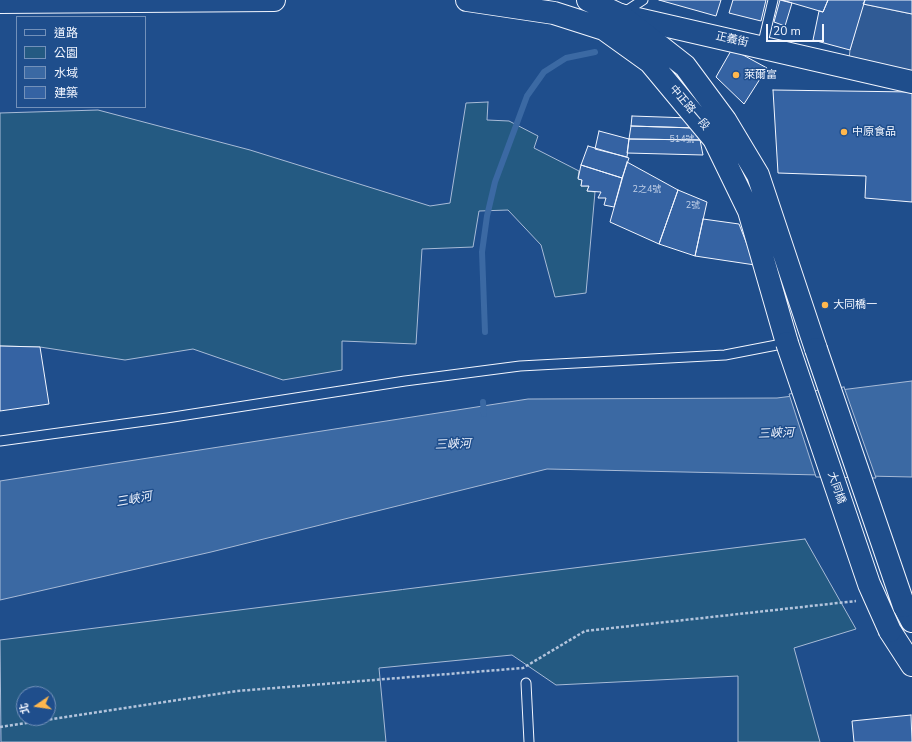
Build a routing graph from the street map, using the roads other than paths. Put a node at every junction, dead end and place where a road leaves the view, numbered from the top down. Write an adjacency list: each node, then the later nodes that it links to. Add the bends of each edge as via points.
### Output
1 (274, 0): 6 (main road)
2 (467, 0): 8 (main road, 中正路一段, via 554,13)
3 (588, 0): 7 (main road, 中正路一段)
4 (643, 0): 7 (lane)
5 (773, 0): 9 (lane)
6 (0, 2)
7 (620, 15): 8 (main road); 9 (main road, 正義街); 13 (main road, 中正路一段, bridge, via 685,66 725,120 758,175)
8 (604, 29): 11 (main road, 中正路一段, via 650,62 714,139 749,211)
9 (762, 48): 10 (main road, 正義街)
10 (912, 82)
11 (787, 343): 12 (lane, via 725,355 505,368); 14 (main road, 大同橋, bridge, via 869,584 890,631)
12 (0, 441)
13 (908, 613)
14 (912, 665)
15 (526, 683): 16 (lane)
16 (529, 742)

